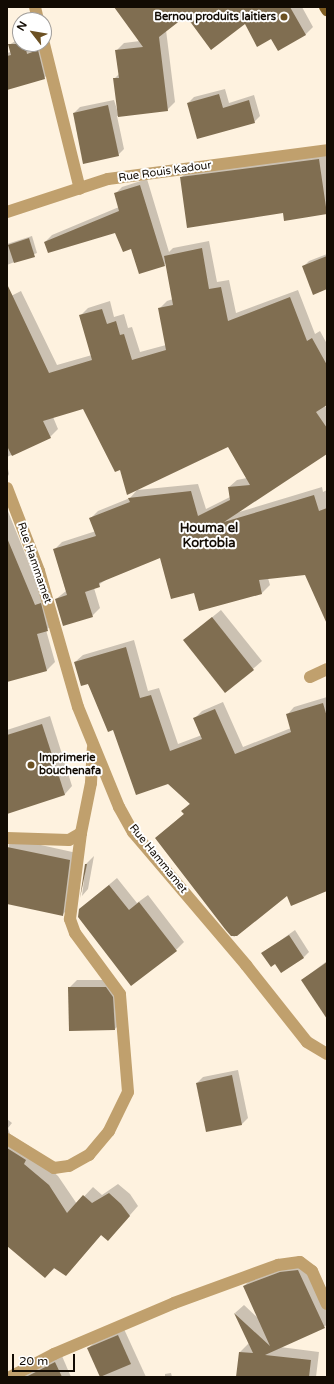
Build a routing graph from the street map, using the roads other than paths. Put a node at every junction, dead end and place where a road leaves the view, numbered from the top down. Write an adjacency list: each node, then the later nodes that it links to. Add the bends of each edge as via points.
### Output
1 (325, 7): 2 (main road)
2 (327, 10)
3 (46, 52): 5 (street)
4 (327, 150): 5 (street, Rue Rouis Kadour, via 108,179)
5 (80, 189): 6 (street, Rue Rouis Kadour)
6 (7, 212)
7 (7, 488): 8 (street, Rue Hammamet)
8 (10, 506): 11 (street, Rue Hammamet, via 39,571 78,707)
9 (327, 669): 10 (street)
10 (310, 677)
11 (93, 743): 12 (street, via 91,783); 14 (street, Rue Hammamet, via 119,807 133,832 246,965 307,1042)
12 (81, 833): 13 (street, via 69,840); 15 (street, via 70,919 75,933 120,994 128,1092 109,1131 89,1155 69,1166 54,1168)
13 (7, 838)
14 (327, 1054)
15 (7, 1139)
16 (327, 1304): 17 (street, via 312,1271 300,1262 278,1265 174,1303 54,1354)
17 (10, 1377)

